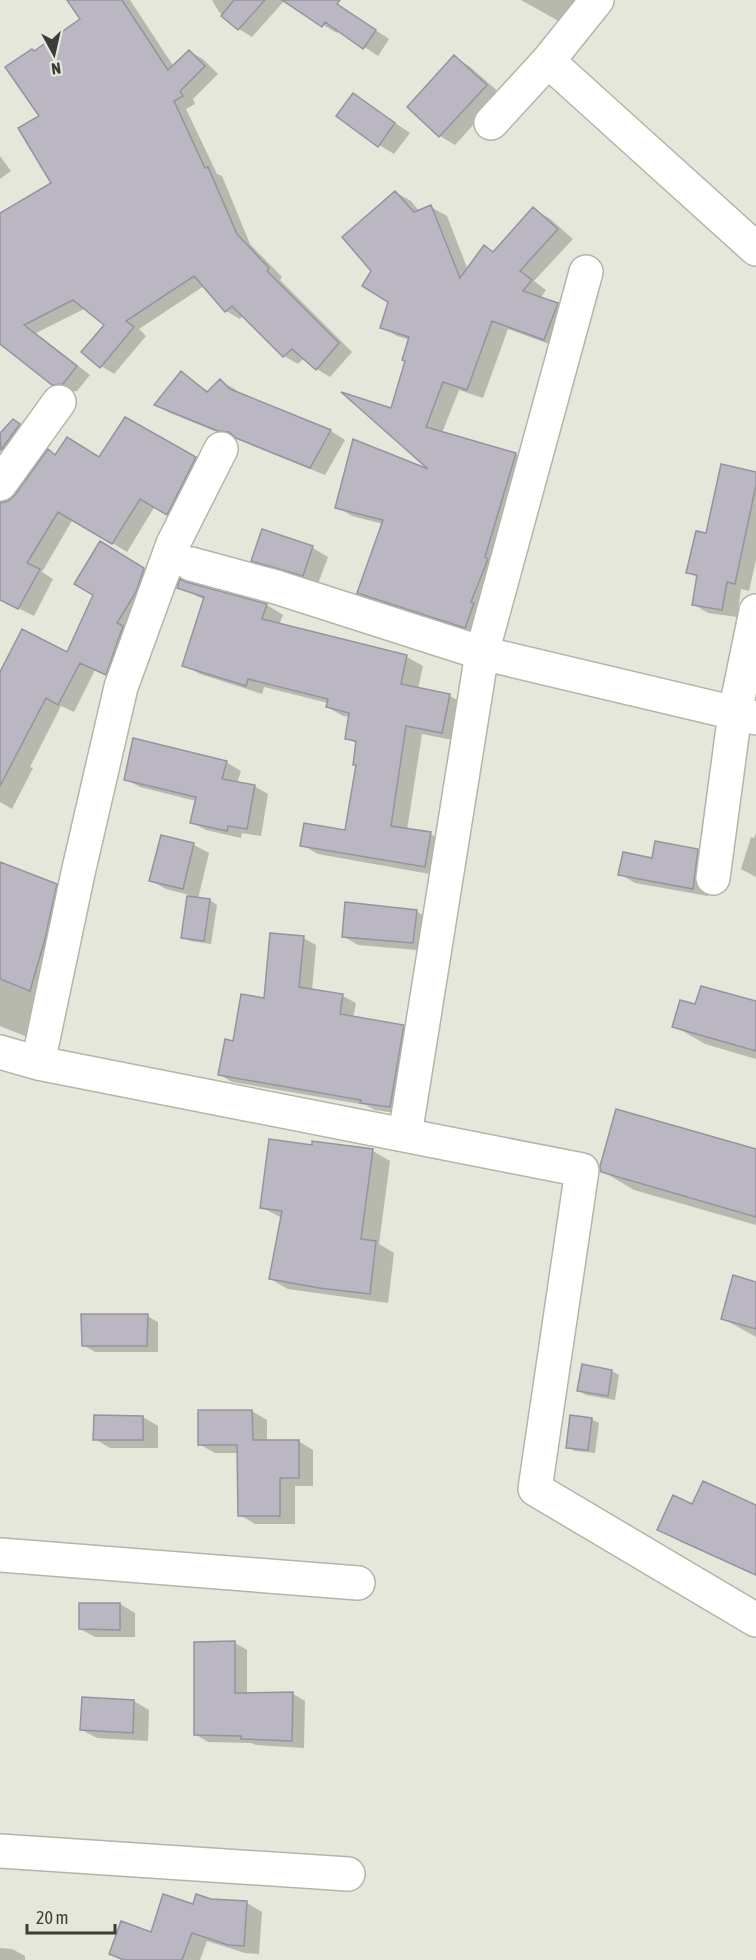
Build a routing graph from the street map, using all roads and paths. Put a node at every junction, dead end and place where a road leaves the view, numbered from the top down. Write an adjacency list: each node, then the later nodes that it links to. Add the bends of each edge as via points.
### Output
1 (597, 0): 2 (street)
2 (548, 61): 3 (street); 4 (street)
3 (491, 123)
4 (756, 249)
5 (586, 272): 11 (street)
6 (59, 402): 8 (street)
7 (221, 449): 15 (street, via 173,544 121,687)
8 (0, 484)
9 (191, 564): 11 (street)
10 (756, 611): 12 (street)
11 (482, 652): 12 (street); 16 (street)
12 (746, 716): 13 (street)
13 (713, 878)
14 (0, 1052): 15 (street)
15 (38, 1063): 16 (street)
16 (405, 1135): 19 (street, via 582,1170 534,1490)
17 (0, 1555): 18 (street)
18 (358, 1583)
19 (756, 1620)
20 (0, 1851): 21 (street)
21 (348, 1874)

